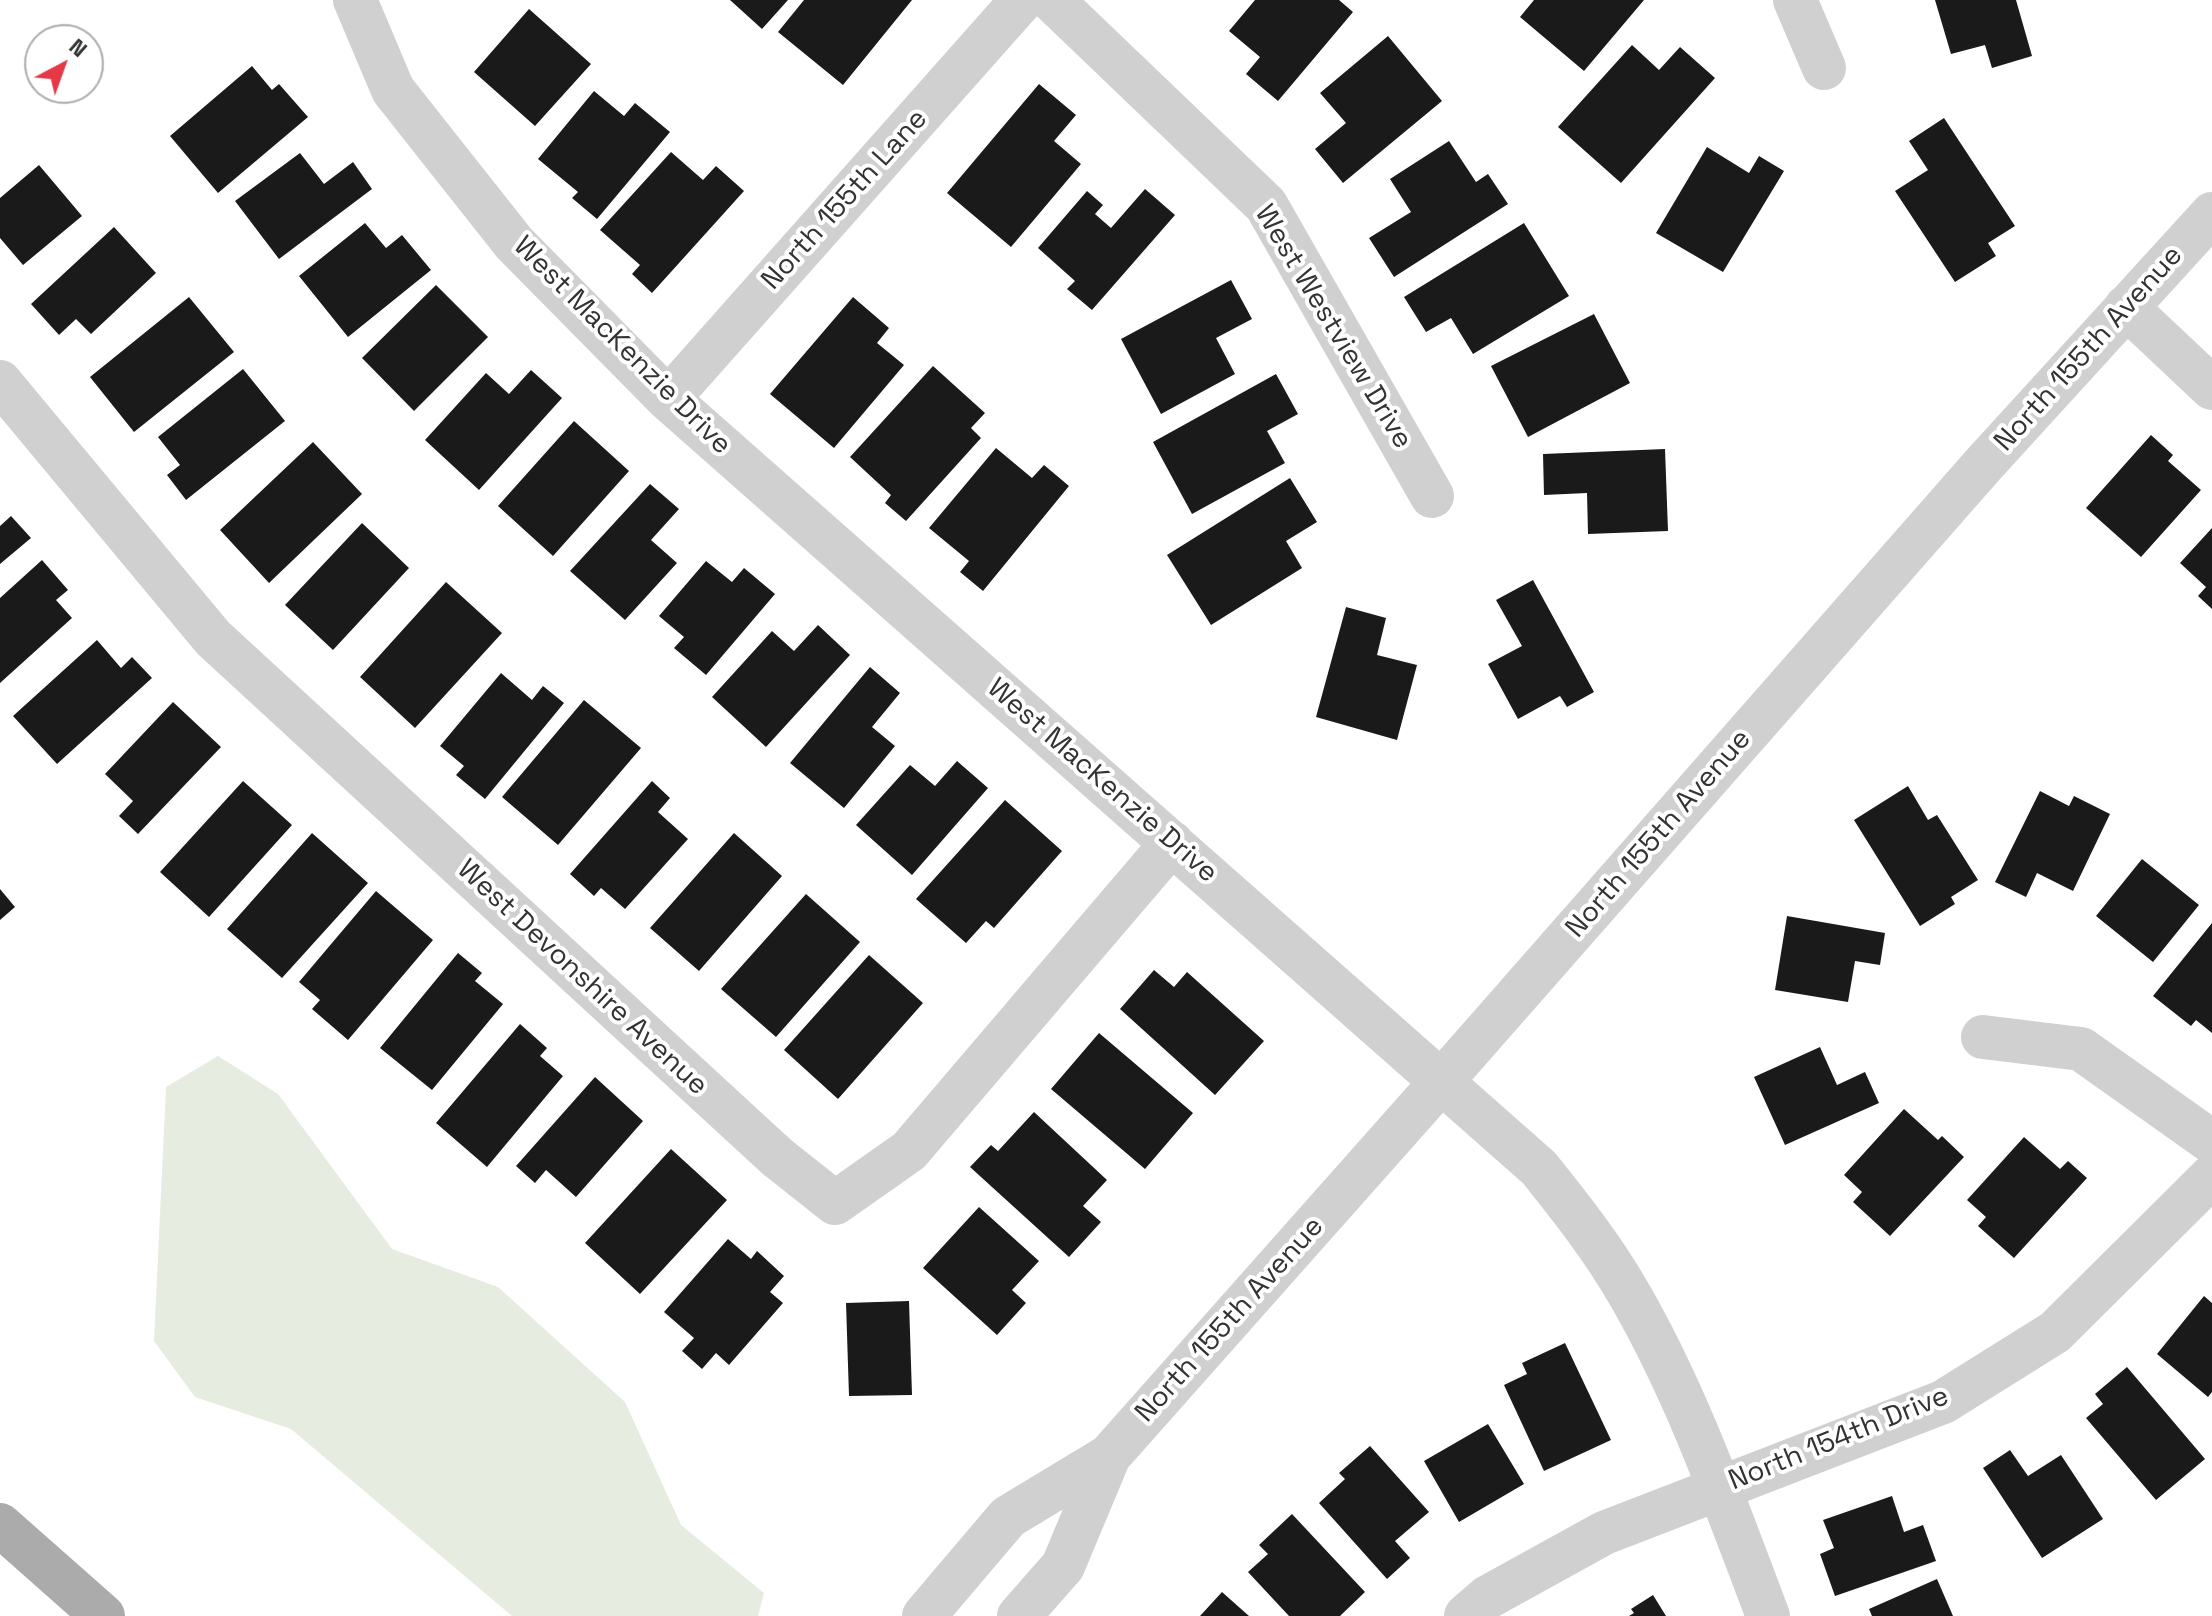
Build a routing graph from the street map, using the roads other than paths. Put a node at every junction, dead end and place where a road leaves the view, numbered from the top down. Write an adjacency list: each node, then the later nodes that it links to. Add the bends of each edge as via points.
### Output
1 (355, 0): 10 (street, West MacKenzie Drive, via 393,90 514,243)
2 (1022, 0): 10 (street, North 155th Lane)
3 (1052, 0): 11 (street, West Westview Drive, via 1266,205)
4 (1795, 0): 5 (street)
5 (1824, 68)
6 (2212, 214): 7 (street, North 155th Avenue)
7 (2126, 307): 9 (street); 14 (street, North 155th Avenue)
8 (0, 382): 12 (street, West Devonshire Avenue, via 213,638 777,1157 835,1203 909,1151)
9 (2212, 388)
10 (668, 399): 12 (street, West MacKenzie Drive)
11 (1432, 496)
12 (1172, 843): 14 (street, West MacKenzie Drive)
13 (1983, 1037): 15 (street, via 2081,1049)
14 (1441, 1082): 17 (street, North 155th Avenue); 18 (street, West MacKenzie Drive, via 1539,1168 1587,1228 1629,1293 1687,1408)
15 (2212, 1142)
16 (2212, 1176): 18 (street, North 154th Drive, via 2055,1332 1943,1402)
17 (1109, 1456): 21 (street, North 155th Avenue, via 1008,1517); 22 (street, North 155th Avenue, via 1063,1566)
18 (1719, 1487): 23 (street, North 154th Drive, via 1604,1533 1488,1597); 24 (street, West MacKenzie Drive)
19 (0, 1525): 20 (main road)
20 (103, 1616)
21 (924, 1616)
22 (1019, 1616)
23 (1466, 1616)
24 (1768, 1616)

